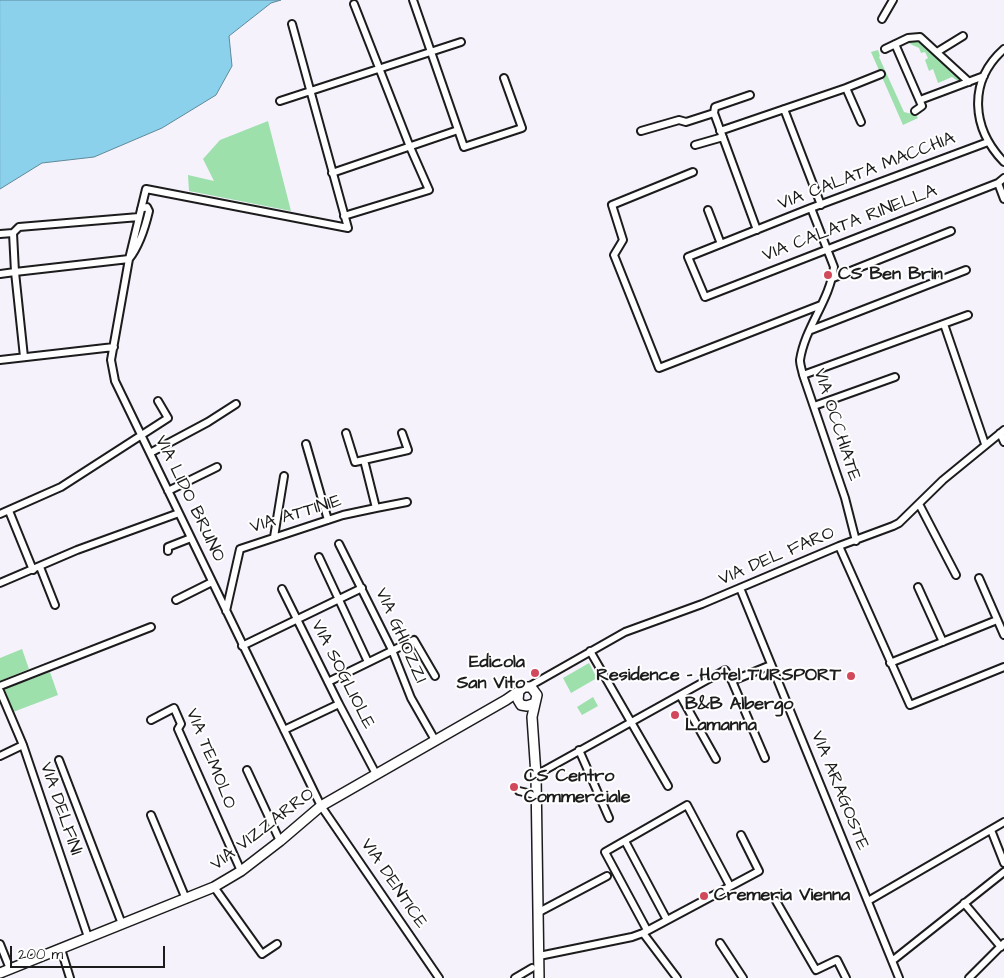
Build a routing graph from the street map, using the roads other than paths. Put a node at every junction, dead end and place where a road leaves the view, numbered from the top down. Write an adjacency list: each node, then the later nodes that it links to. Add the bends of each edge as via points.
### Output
1 (413, 0): 11 (street)
2 (893, 0): 4 (street)
3 (354, 4): 13 (street)
4 (882, 19)
5 (292, 24): 19 (street)
6 (963, 36): 12 (street)
7 (461, 42): 11 (street)
8 (896, 44): 9 (street); 12 (street, via 920,37); 21 (street)
9 (885, 49)
10 (1004, 49): 15 (street)
11 (431, 52): 13 (street); 27 (street)
12 (937, 52): 17 (street)
13 (379, 69): 19 (street); 32 (street)
14 (881, 74): 18 (street)
15 (984, 76): 17 (street); 30 (street, via 978,92 978,106)
16 (504, 78): 27 (street, via 522,128 464,147)
17 (969, 82): 21 (street)
18 (846, 88): 23 (street); 26 (street)
19 (310, 92): 22 (street); 35 (street)
20 (750, 96): 25 (street, via 715,108)
21 (920, 100): 24 (street, via 922,106)
22 (280, 102)
23 (784, 109): 29 (street); 39 (street)
24 (915, 111)
25 (714, 112): 28 (street, via 686,122 679,120); 29 (street)
26 (861, 122)
27 (458, 130): 32 (street)
28 (641, 130)
29 (722, 134): 31 (street); 45 (street)
30 (988, 142): 33 (street); 39 (street, VIA CALATA MACCHIA)
31 (694, 145)
32 (410, 147): 35 (street); 43 (street, via 429,190)
33 (1004, 162)
34 (693, 172): 57 (street, via 612,205 623,240 614,254 659,368)
35 (332, 173): 43 (street)
36 (1004, 178): 37 (street, VIA CALATA RINELLA)
37 (998, 183): 38 (street); 50 (street, VIA CALATA RINELLA)
38 (1004, 198)
39 (821, 205): 41 (street, VIA CALATA MACCHIA)
40 (141, 208): 43 (street, VIA LIDO BRUNO, via 146,189 348,228); 44 (street, VIA LIDO BRUNO); 51 (street, via 149,211 148,219)
41 (811, 208): 45 (street, VIA CALATA MACCHIA); 50 (street)
42 (708, 210): 49 (street)
43 (344, 216)
44 (139, 217): 47 (street, via 19,227); 51 (street, VIA LIDO BRUNO)
45 (757, 230): 49 (street, VIA CALATA MACCHIA)
46 (951, 231): 55 (street)
47 (13, 233): 48 (street); 53 (street)
48 (0, 234)
49 (721, 244): 56 (street, VIA CALATA MACCHIA, via 688,257)
50 (827, 249): 55 (street, via 834,268); 56 (street, VIA CALATA RINELLA)
51 (129, 259): 53 (street); 61 (street, VIA LIDO BRUNO)
52 (966, 270): 60 (street)
53 (15, 272): 54 (street); 62 (street)
54 (0, 274)
55 (833, 278): 57 (street, VIA OCCHIATE)
56 (706, 297)
57 (821, 305): 60 (street, VIA OCCHIATE)
58 (968, 315): 64 (street)
59 (945, 327): 75 (street)
60 (810, 330): 64 (street, VIA OCCHIATE, via 800,362)
61 (114, 347): 62 (street); 72 (street, VIA LIDO BRUNO, via 111,360 115,381)
62 (24, 357): 63 (street)
63 (0, 360)
64 (803, 375): 68 (street, VIA OCCHIATE)
65 (895, 377): 68 (street)
66 (158, 401): 72 (street, via 168,418)
67 (236, 404): 76 (street)
68 (814, 406): 90 (street, VIA OCCHIATE)
69 (1002, 431): 73 (street); 75 (street, VIA DEL FARO)
70 (346, 433): 77 (street, via 355,462)
71 (402, 433): 77 (street, via 408,450)
72 (142, 435): 76 (street, VIA LIDO BRUNO); 84 (street, via 62,487)
73 (1004, 442)
74 (306, 444): 87 (street)
75 (985, 444): 82 (street, VIA DEL FARO)
76 (150, 453): 80 (street, VIA LIDO BRUNO)
77 (364, 460): 83 (street)
78 (217, 467): 80 (street)
79 (284, 476): 88 (street)
80 (168, 491): 85 (street, VIA LIDO BRUNO)
81 (407, 502): 83 (street, VIA ATTINIE)
82 (919, 504): 90 (street, VIA DEL FARO, via 893,526); 96 (street)
83 (376, 508): 87 (street, VIA ATTINIE)
84 (9, 511): 86 (street); 95 (street)
85 (179, 513): 89 (street, VIA LIDO BRUNO); 95 (street)
86 (0, 514)
87 (328, 520): 88 (street, VIA ATTINIE)
88 (274, 537): 107 (street, VIA ATTINIE, via 240,549)
89 (191, 538): 93 (street, via 168,547); 98 (street, VIA LIDO BRUNO)
90 (856, 541): 92 (street, VIA DEL FARO)
91 (340, 544): 101 (street, VIA GHIOZZI)
92 (840, 546): 102 (street, VIA DEL FARO); 117 (street)
93 (168, 551)
94 (319, 557): 104 (street)
95 (36, 568): 99 (street); 106 (street)
96 (956, 575)
97 (979, 578): 109 (street)
98 (212, 582): 105 (street); 107 (street, VIA LIDO BRUNO)
99 (0, 584)
100 (918, 587): 112 (street)
101 (362, 588): 104 (street); 114 (street, VIA GHIOZZI)
102 (740, 588): 115 (street, VIA DEL FARO, via 625,632); 118 (street, VIA ARAGOSTE)
103 (282, 589): 108 (street, VIA SOGLIOLE)
104 (339, 599): 108 (street); 116 (street)
105 (176, 600)
106 (55, 605)
107 (226, 611): 113 (street, VIA LIDO BRUNO)
108 (297, 619): 113 (street); 122 (street, VIA SOGLIOLE)
109 (997, 620): 111 (street); 112 (street)
110 (152, 627): 123 (street)
111 (1004, 635)
112 (943, 642): 117 (street)
113 (242, 646): 131 (street, VIA LIDO BRUNO)
114 (392, 650): 116 (street); 120 (street, via 414,640); 132 (street, VIA GHIOZZI, via 411,698)
115 (590, 651): 125 (street, VIA DEL FARO); 130 (street)
116 (368, 662): 122 (street)
117 (890, 663): 119 (street, via 910,705)
118 (771, 665): 121 (street); 161 (street, VIA ARAGOSTE)
119 (1004, 667)
120 (435, 676)
121 (732, 681): 126 (street, via 725,670); 136 (street)
122 (328, 682): 127 (street, VIA SOGLIOLE)
123 (0, 686)
124 (0, 691): 133 (street, VIA DELFINI)
125 (525, 692): 128 (street, via 521,705); 128 (street, via 537,698); 132 (street, VIA VIZZARRO)
126 (680, 695): 130 (street); 137 (street)
127 (339, 704): 131 (street); 140 (street, VIA SOGLIOLE)
128 (530, 705): 141 (street)
129 (151, 720): 154 (street, VIA TEMOLO, via 174,708 180,724 178,729)
130 (630, 722): 134 (street); 142 (street)
131 (284, 730): 145 (street, VIA LIDO BRUNO)
132 (434, 740): 140 (street, VIA VIZZARRO)
133 (23, 745): 135 (street); 167 (street, VIA DELFINI)
134 (579, 750): 141 (street); 147 (street)
135 (0, 756)
136 (765, 758)
137 (716, 759)
138 (59, 760): 165 (street)
139 (247, 770): 151 (street)
140 (376, 774): 145 (street, VIA VIZZARRO)
141 (536, 775): 144 (street)
142 (668, 786)
143 (519, 791): 144 (street)
144 (536, 795): 163 (street)
145 (321, 806): 151 (street, VIA VIZZARRO); 179 (street, VIA DENTICE)
146 (151, 815): 159 (street)
147 (609, 818)
148 (1004, 822): 149 (street)
149 (991, 830): 153 (street); 161 (street)
150 (740, 835): 157 (street, via 759,871)
151 (280, 841): 154 (street, VIA VIZZARRO)
152 (624, 841): 157 (street, via 687,805); 164 (street); 166 (street, via 605,852)
153 (1004, 863)
154 (241, 871): 158 (street, VIA VIZZARRO)
155 (1004, 872): 162 (street)
156 (607, 876): 163 (street)
157 (730, 886): 164 (street)
158 (214, 887): 159 (street, VIA VIZZARRO); 170 (street, via 262,954)
159 (186, 899): 165 (street, VIA VIZZARRO)
160 (776, 901): 184 (street, via 816,970 838,960)
161 (868, 901): 174 (street, VIA ARAGOSTE)
162 (964, 903): 171 (street); 174 (street)
163 (539, 912): 173 (street)
164 (667, 920): 166 (street)
165 (122, 924): 167 (street, VIA VIZZARRO)
166 (645, 931): 173 (street, via 632,937); 182 (street)
167 (88, 937): 172 (street, VIA VIZZARRO)
168 (720, 943): 183 (street)
169 (0, 944): 176 (street)
170 (277, 944)
171 (1002, 945): 186 (street)
172 (61, 949): 176 (street, VIA VIZZARRO); 178 (street)
173 (539, 956): 181 (street)
174 (892, 961): 185 (street, VIA ARAGOSTE)
175 (532, 968): 180 (street)
176 (10, 969): 177 (street, VIA VIZZARRO)
177 (0, 973)
178 (70, 978)
179 (439, 978)
180 (515, 978)
181 (539, 978)
182 (677, 978)
183 (743, 978)
184 (846, 978)
185 (898, 978)
186 (969, 978)

